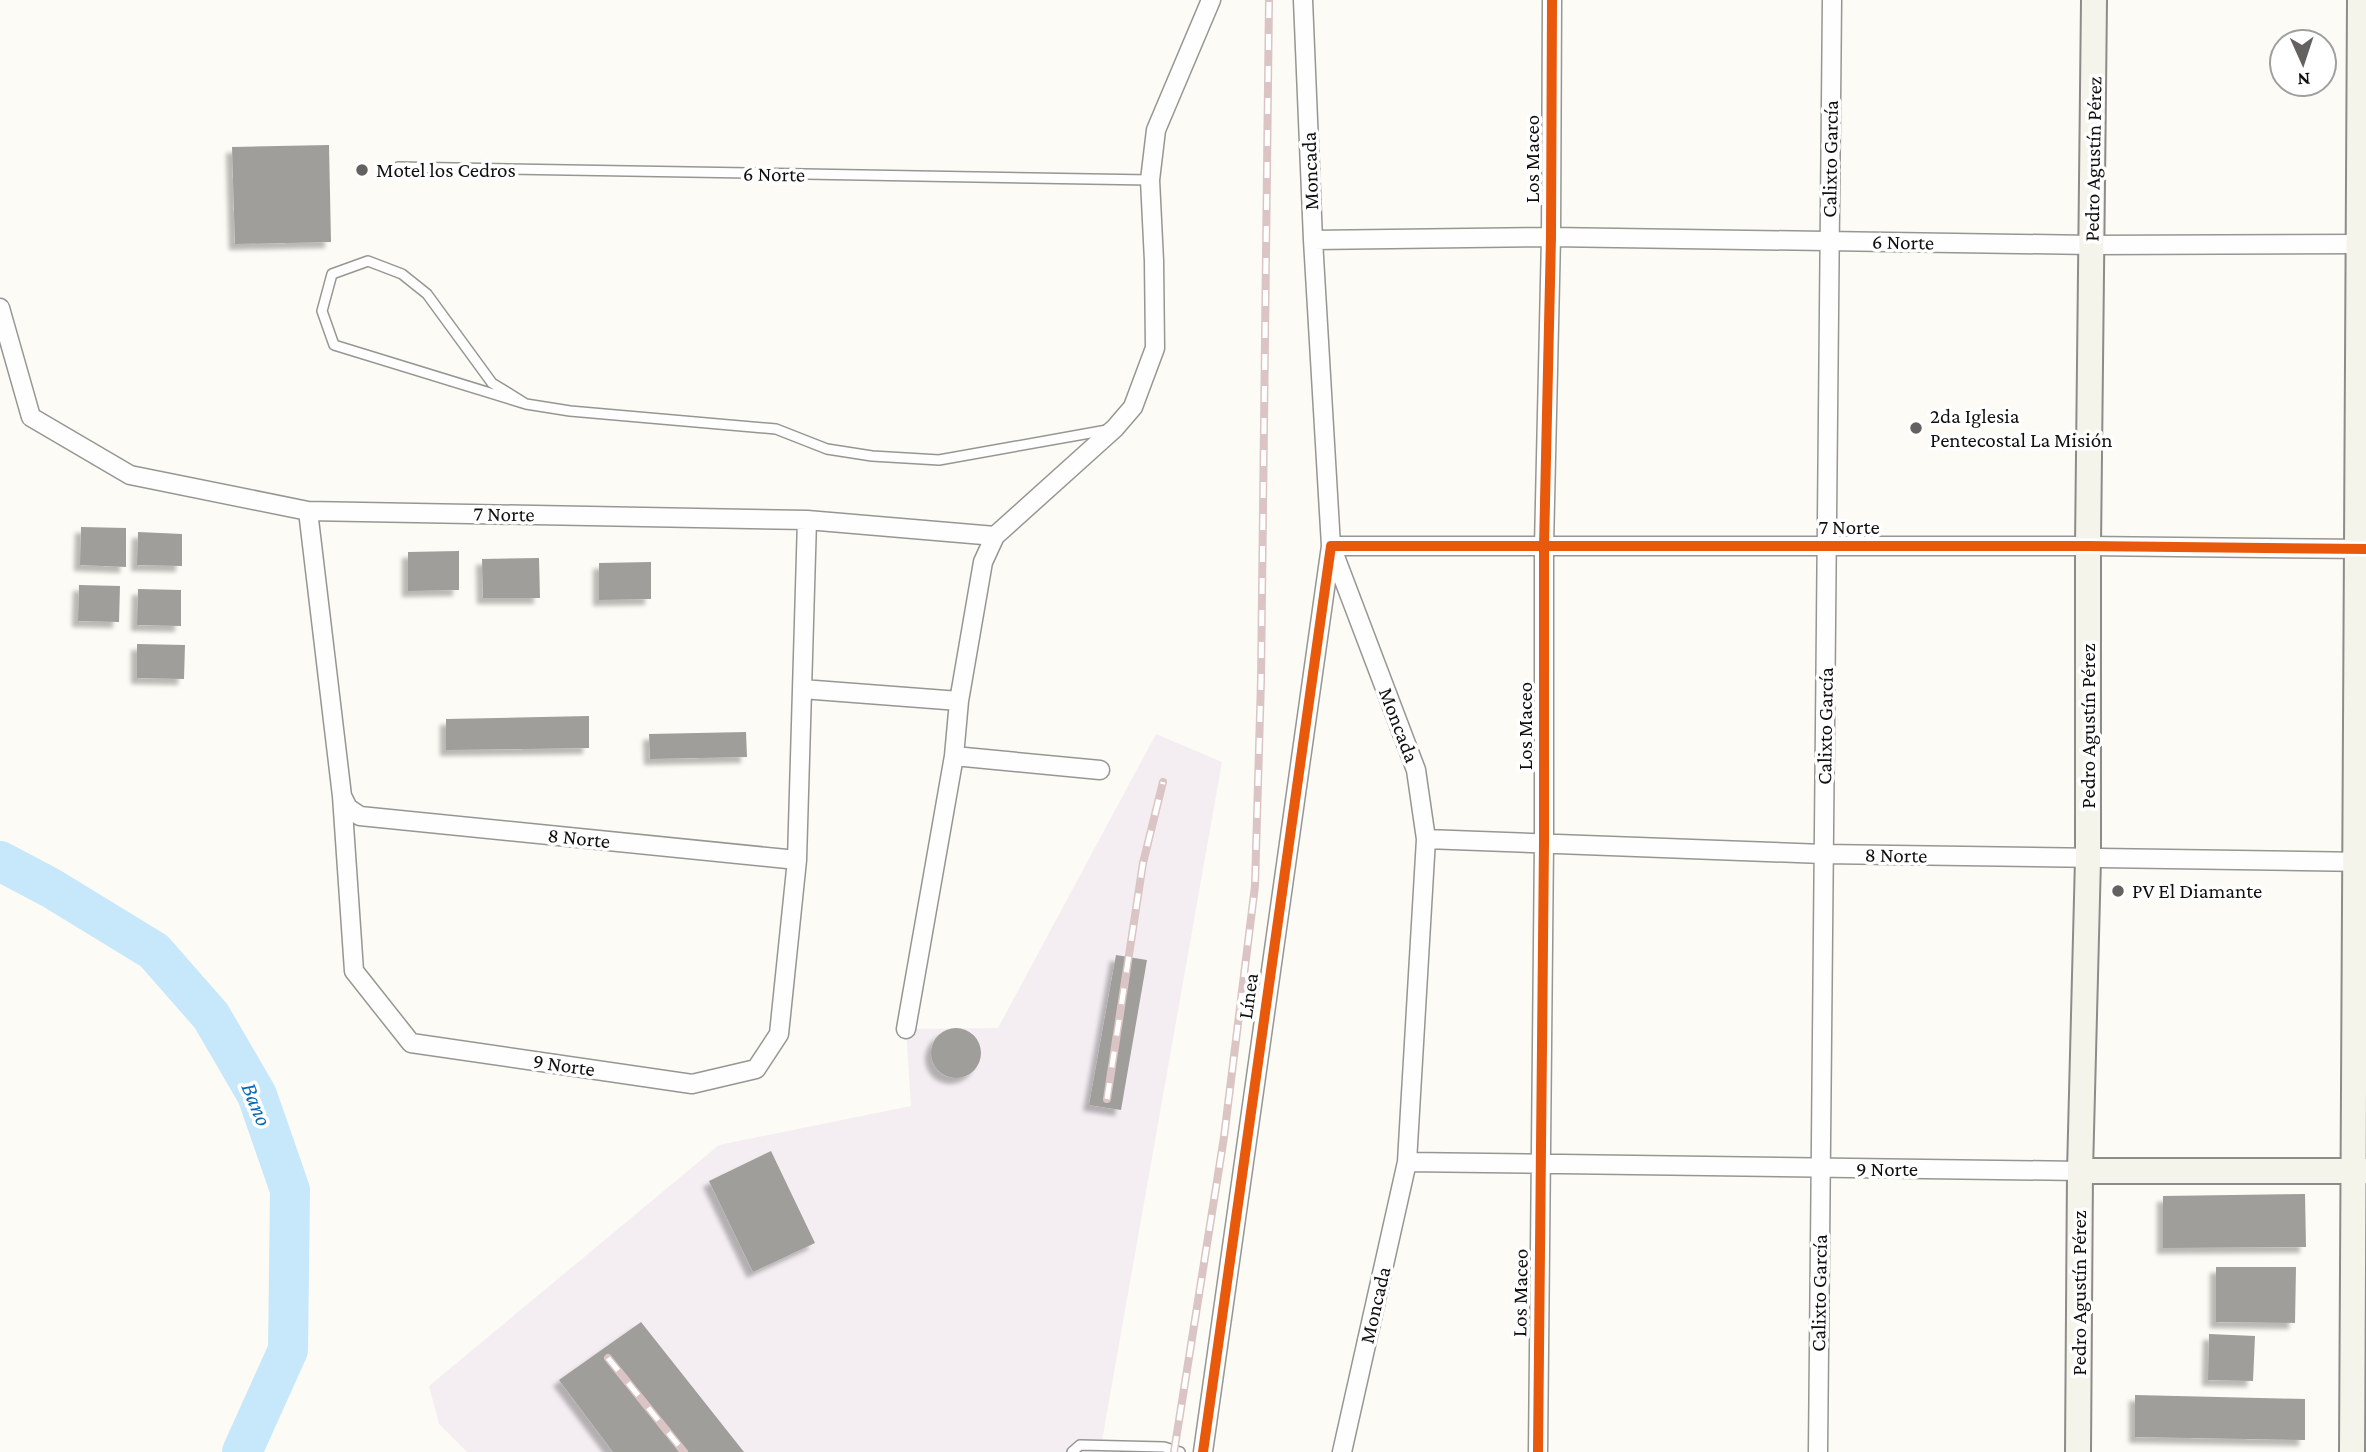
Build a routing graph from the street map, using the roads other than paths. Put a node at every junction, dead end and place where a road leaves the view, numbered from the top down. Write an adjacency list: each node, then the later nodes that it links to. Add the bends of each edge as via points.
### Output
1 (1211, 0): 8 (street, via 1156,130)
2 (1303, 0): 10 (street, Moncada)
3 (1552, 0): 9 (street, Los Maceo)
4 (1832, 0): 11 (street, Calixto García)
5 (2094, 0): 13 (main road, Pedro Agustín Pérez)
6 (2360, 0): 12 (main road)
7 (398, 167): 8 (lane, 6 Norte)
8 (1150, 180): 16 (street, via 1155,348 1133,407)
9 (1551, 237): 10 (street, 6 Norte); 11 (street, 6 Norte); 21 (street, Los Maceo)
10 (1313, 240): 20 (street, Moncada)
11 (1829, 241): 13 (street, 6 Norte); 23 (street, Calixto García)
12 (2362, 244): 13 (street, 6 Norte); 24 (main road)
13 (2092, 245): 22 (main road, Pedro Agustín Pérez)
14 (0, 308): 17 (street, 7 Norte, via 31,417 130,475)
15 (526, 404): 15 (lane, via 334,345 322,311 332,274 368,261 402,274 427,295 492,383); 16 (lane, via 776,429 827,449 939,460)
16 (1115, 428): 19 (street)
17 (308, 510): 18 (street, 7 Norte); 29 (street, 9 Norte)
18 (807, 520): 19 (street, 7 Norte); 25 (street)
19 (995, 536): 26 (street, via 983,562)
20 (1331, 546): 21 (street, 7 Norte); 30 (street, Moncada, via 1416,770); 44 (street, Línea)
21 (1544, 546): 23 (street, 7 Norte); 31 (street, Los Maceo)
22 (2088, 546): 23 (street, 7 Norte); 24 (street, 7 Norte); 33 (main road, Pedro Agustín Pérez)
23 (1826, 547): 32 (street, Calixto García)
24 (2362, 549): 35 (main road)
25 (802, 689): 26 (street); 34 (street)
26 (959, 701): 27 (street)
27 (954, 756): 28 (street); 36 (street)
28 (1100, 770)
29 (342, 796): 34 (street, 8 Norte, via 348,808 360,816); 34 (street, 9 Norte, via 354,971 411,1043 692,1084 756,1069 779,1034)
30 (1426, 839): 31 (street, 8 Norte); 37 (street, Moncada)
31 (1544, 842): 32 (street, 8 Norte); 38 (street, Los Maceo)
32 (1823, 854): 33 (street, 8 Norte); 39 (street, Calixto García)
33 (2088, 859): 35 (street, 8 Norte); 40 (main road, Pedro Agustín Pérez)
34 (797, 860)
35 (2360, 862): 41 (main road)
36 (906, 1029)
37 (1407, 1161): 38 (street, 9 Norte); 45 (street, Moncada)
38 (1541, 1165): 39 (street, 9 Norte); 46 (street, Los Maceo)
39 (1821, 1169): 40 (street, 9 Norte); 47 (street, Calixto García)
40 (2080, 1171): 41 (main road, 9 Norte); 48 (main road, Pedro Agustín Pérez)
41 (2360, 1171): 49 (main road)
42 (1072, 1452): 43 (lane, via 1080,1445 1164,1447)
43 (1180, 1452)
44 (1203, 1452)
45 (1342, 1452)
46 (1538, 1452)
47 (1818, 1452)
48 (2078, 1452)
49 (2352, 1452)

